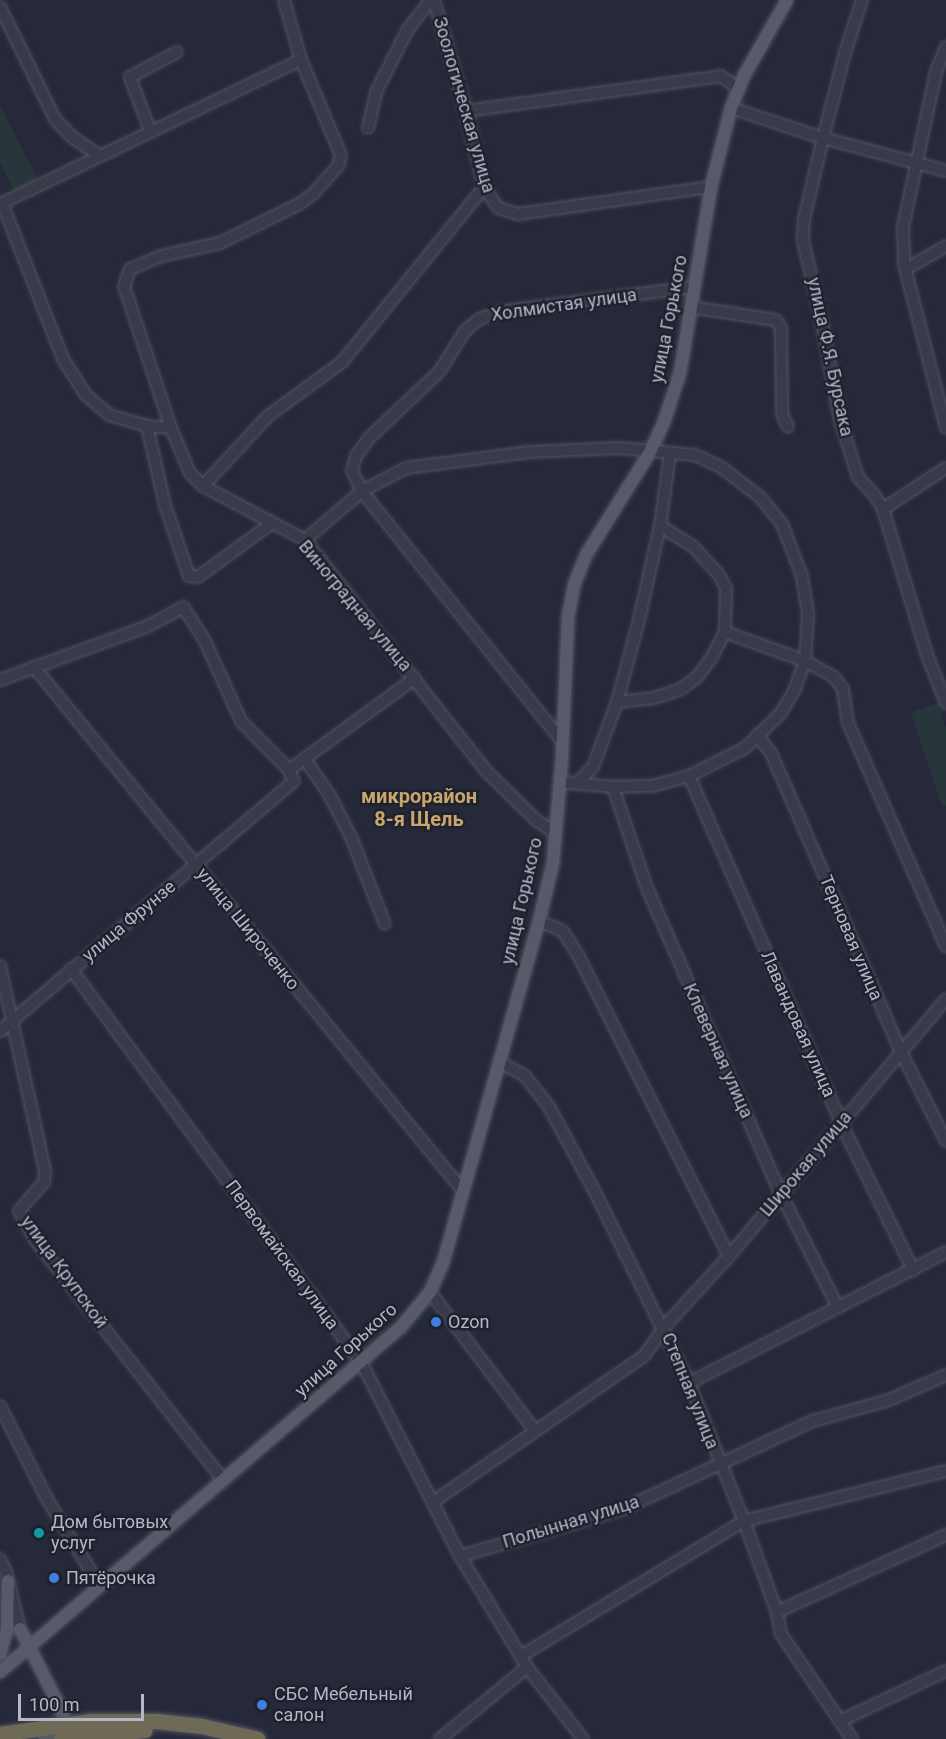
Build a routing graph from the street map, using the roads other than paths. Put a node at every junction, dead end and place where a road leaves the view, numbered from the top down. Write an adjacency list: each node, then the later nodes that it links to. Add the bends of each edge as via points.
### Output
1 (284, 0): 8 (street)
2 (432, 0): 11 (street, Зоологическая улица); 12 (street, via 408,29 376,92)
3 (787, 0): 9 (main road, улица Горького)
4 (862, 0): 14 (street, улица Ф.Я. Бурсака)
5 (0, 7): 15 (street, via 56,119 72,137)
6 (946, 47): 16 (street, via 936,72)
7 (177, 52): 13 (street, via 130,77)
8 (301, 60): 13 (street); 27 (street, Виноградная улица, via 339,145 338,166 313,194 298,204 220,243 147,260 130,269 124,286)
9 (739, 88): 10 (main road, улица Горького); 11 (street, via 721,76)
10 (731, 108): 14 (street); 19 (main road, улица Горького)
11 (466, 111): 18 (street, Зоологическая улица)
12 (368, 128)
13 (150, 130): 15 (street)
14 (823, 138): 16 (street); 34 (street, улица Ф.Я. Бурсака, via 804,219 803,241 840,420 858,477)
15 (100, 156): 20 (street)
16 (914, 164): 17 (street); 22 (street, via 903,227)
17 (946, 171)
18 (484, 187): 19 (street, Зоологическая улица, via 498,208 518,214); 32 (street, via 342,362 268,416)
19 (711, 187): 23 (main road, улица Горького)
20 (1, 203): 25 (street, via 63,359 85,394 109,415)
21 (946, 246): 22 (street)
22 (906, 269): 28 (street)
23 (693, 287): 24 (main road, улица Горького); 33 (street, Холмистая улица, via 504,311 479,319 465,331 439,372 369,438 356,456 352,471)
24 (690, 308): 26 (street, via 777,320 781,328 782,414); 29 (main road, улица Горького, via 680,373)
25 (147, 426): 27 (street); 35 (street, via 186,573 198,577)
26 (788, 427)
27 (171, 428): 32 (street, Виноградная улица, via 190,473)
28 (946, 428)
29 (650, 452): 30 (street); 33 (street, via 620,448 466,459 406,468); 46 (main road, улица Горького, via 586,555 574,585 568,617)
30 (670, 454): 36 (street); 39 (street, via 695,456 721,467 760,497 782,524 802,576 808,615)
31 (946, 468): 34 (street)
32 (203, 486): 35 (street, Виноградная улица)
33 (362, 491): 37 (street); 46 (street)
34 (883, 509): 44 (street, улица Ф.Я. Бурсака, via 927,655)
35 (272, 523): 37 (street, Виноградная улица)
36 (660, 526): 38 (street, via 694,547 719,575 726,588); 43 (street)
37 (304, 540): 42 (street, Виноградная улица)
38 (725, 632): 39 (street); 43 (street, via 697,677 681,689 654,698)
39 (805, 661): 45 (street, via 781,713); 57 (street, via 834,677 843,689 848,723)
40 (34, 667): 41 (street); 48 (street, via 148,626 183,607 205,640 241,721); 54 (street, улица Широченко)
41 (0, 678)
42 (415, 678): 47 (street); 53 (street, Виноградная улица, via 488,772 536,820)
43 (617, 702): 51 (street, via 593,767)
44 (946, 703)
45 (758, 735): 49 (street, via 745,748); 63 (street, Терновая улица, via 771,753)
46 (562, 741): 50 (main road, улица Горького)
47 (305, 759): 48 (street); 56 (street, via 351,837)
48 (289, 770): 54 (street, улица Фрунзе, via 294,781)
49 (689, 776): 52 (street, via 652,786); 65 (street, Лавандовая улица)
50 (560, 782): 51 (street); 53 (main road, улица Горького)
51 (576, 784): 52 (street)
52 (613, 787): 68 (street, Клеверная улица, via 647,888)
53 (557, 834): 55 (main road, улица Горького)
54 (195, 866): 59 (street, улица Фрунзе); 67 (street, улица Широченко)
55 (539, 921): 64 (main road, улица Горького); 70 (street, via 563,931 579,957)
56 (385, 924)
57 (946, 946)
58 (0, 966): 61 (street, улица Крупской)
59 (71, 969): 61 (street, улица Фрунзе); 75 (street, Первомайская улица)
60 (946, 999): 63 (street, Широкая улица)
61 (10, 1022): 62 (street, улица Фрунзе); 82 (street, улица Крупской, via 45,1171 44,1182 19,1211 35,1240)
62 (0, 1030)
63 (901, 1052): 65 (street, Широкая улица); 66 (street, Терновая улица)
64 (499, 1062): 67 (main road, улица Горького); 74 (street, Степная улица, via 525,1076 548,1105)
65 (841, 1123): 68 (street, Широкая улица); 71 (street, Лавандовая улица)
66 (946, 1141)
67 (463, 1191): 72 (main road, улица Горького, via 443,1263)
68 (781, 1194): 70 (street, Широкая улица); 73 (street, Клеверная улица)
69 (946, 1252): 71 (street)
70 (729, 1256): 74 (street, Широкая улица)
71 (913, 1270): 73 (street)
72 (430, 1292): 75 (main road, улица Горького, via 401,1327); 79 (street)
73 (838, 1308): 77 (street)
74 (664, 1328): 77 (street, Степная улица); 79 (street, Широкая улица, via 644,1356)
75 (362, 1362): 82 (main road, улица Горького); 83 (street, Первомайская улица)
76 (946, 1375): 80 (street, Полынная улица, via 889,1400 813,1421)
77 (689, 1383): 80 (street, Степная улица)
78 (0, 1406): 89 (street, via 48,1501)
79 (536, 1431): 83 (street, Широкая улица)
80 (719, 1464): 84 (street, Степная улица); 86 (street, Полынная улица, via 623,1509)
81 (946, 1471): 84 (street)
82 (224, 1481): 89 (main road, улица Горького)
83 (433, 1502): 86 (street, Первомайская улица)
84 (744, 1521): 90 (street, Степная улица); 94 (street)
85 (946, 1535): 90 (street)
86 (460, 1556): 94 (street, Первомайская улица)
87 (0, 1559): 88 (street)
88 (8, 1581): 91 (street); 93 (main road, via 6,1629)
89 (100, 1586): 92 (main road, улица Горького)
90 (777, 1612): 100 (street, Степная улица, via 781,1634)
91 (20, 1629): 92 (main road)
92 (26, 1649): 97 (main road); 98 (main road); 103 (main road)
93 (0, 1654)
94 (521, 1656): 95 (street, Первомайская улица)
95 (527, 1667): 107 (street); 108 (street, Первомайская улица)
96 (946, 1671): 100 (street)
97 (0, 1672)
98 (57, 1700): 99 (main road, via 71,1713); 103 (main road)
99 (91, 1721): 101 (highway); 103 (highway)
100 (840, 1721): 109 (street, Степная улица)
101 (187, 1725): 104 (highway); 106 (highway)
102 (0, 1734): 103 (highway)
103 (66, 1734): 104 (highway); 105 (main road, via 60,1732)
104 (114, 1736)
105 (44, 1739)
106 (258, 1739)
107 (440, 1739)
108 (583, 1739)
109 (852, 1739)

